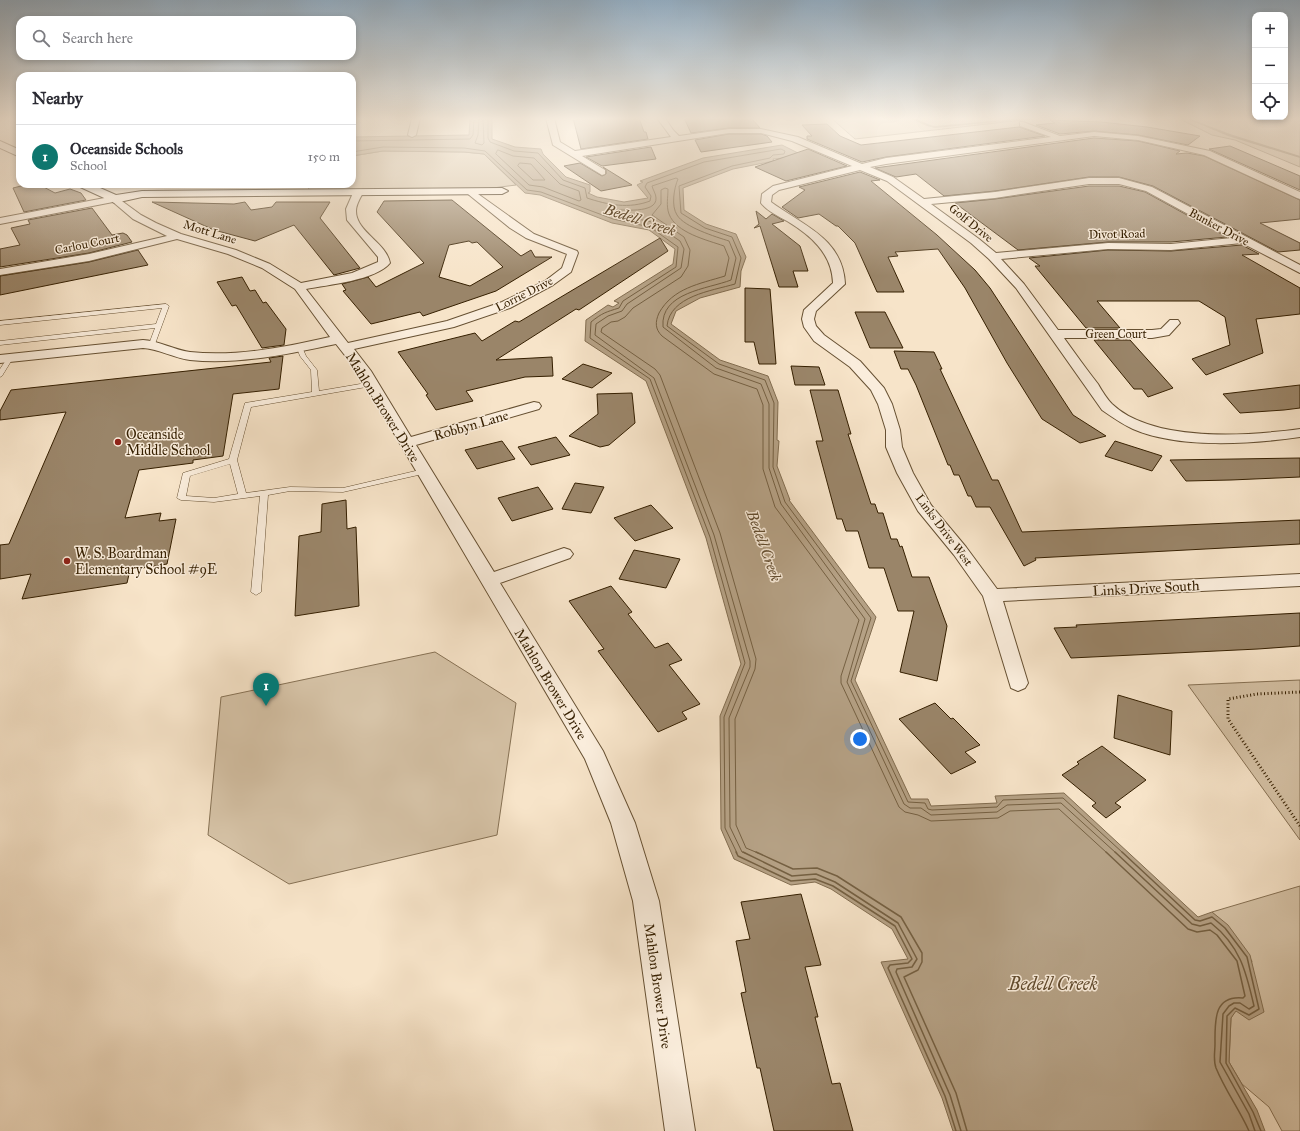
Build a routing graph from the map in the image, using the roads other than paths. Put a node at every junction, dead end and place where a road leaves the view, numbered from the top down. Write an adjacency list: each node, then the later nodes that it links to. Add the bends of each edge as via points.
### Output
1 (843, 171): 41 (street, Links Drive West, via 776,188 767,194 766,203 814,233 828,248 839,273 839,284 810,310 810,327 819,338 856,364 877,388 893,430 894,447 924,508)
2 (872, 171): 10 (street, Golf Drive, via 890,179)
3 (1245, 171): 8 (street)
4 (90, 188): 9 (street)
5 (502, 191): 6 (street)
6 (471, 192): 7 (street); 23 (street, Lorrie Drive, via 530,236 573,253 567,270 522,298 478,315 371,343)
7 (358, 193): 9 (street, via 142,194); 17 (street, via 351,209 352,220 383,256 384,264 363,273)
8 (1300, 196)
9 (115, 200): 11 (street); 12 (street, Mott Lane, via 136,217)
10 (924, 202): 13 (street, Bunker Drive, via 995,195 1089,181 1119,181 1149,190); 14 (street, Golf Drive)
11 (0, 220)
12 (177, 236): 16 (street, Carlou Court, via 142,247); 17 (street, Mott Lane, via 232,252 266,266)
13 (1242, 240): 14 (street, Divot Road, via 1171,247 1108,246); 15 (street, Bunker Drive)
14 (993, 257): 21 (street, Golf Drive, via 1020,286)
15 (1300, 270)
16 (0, 272)
17 (299, 287): 23 (street, Mahlon Brower Drive)
18 (0, 323): 20 (lane, via 166,306)
19 (1174, 323): 21 (street, Green Court, via 1165,332 1152,334)
20 (160, 326): 22 (lane); 24 (lane)
21 (1055, 334): 31 (street, Golf Drive, via 1107,407 1141,428 1170,436 1203,438)
22 (0, 343)
23 (342, 343): 25 (street); 28 (street, Mahlon Brower Drive)
24 (152, 344): 25 (street, via 178,353 203,356); 26 (street)
25 (300, 348): 29 (lane, via 314,370)
26 (5, 358): 27 (lane)
27 (0, 375)
28 (372, 384): 29 (lane); 32 (street, Mahlon Brower Drive)
29 (316, 393): 33 (lane, via 248,405)
30 (534, 406): 32 (street, Robbyn Lane)
31 (1300, 433)
32 (407, 443): 34 (street, Mahlon Brower Drive)
33 (233, 460): 36 (lane); 36 (lane, via 186,475 181,498 214,500)
34 (424, 472): 35 (lane, via 343,490 290,489); 38 (street, Mahlon Brower Drive)
35 (264, 492): 36 (lane); 40 (lane)
36 (242, 495)
37 (564, 554): 38 (street)
38 (489, 580): 43 (street, Mahlon Brower Drive, via 594,757 623,823 646,901)
39 (1300, 580): 41 (street, Links Drive South)
40 (256, 592)
41 (992, 595): 42 (street, Links Drive West)
42 (1018, 683)
43 (680, 1131)

